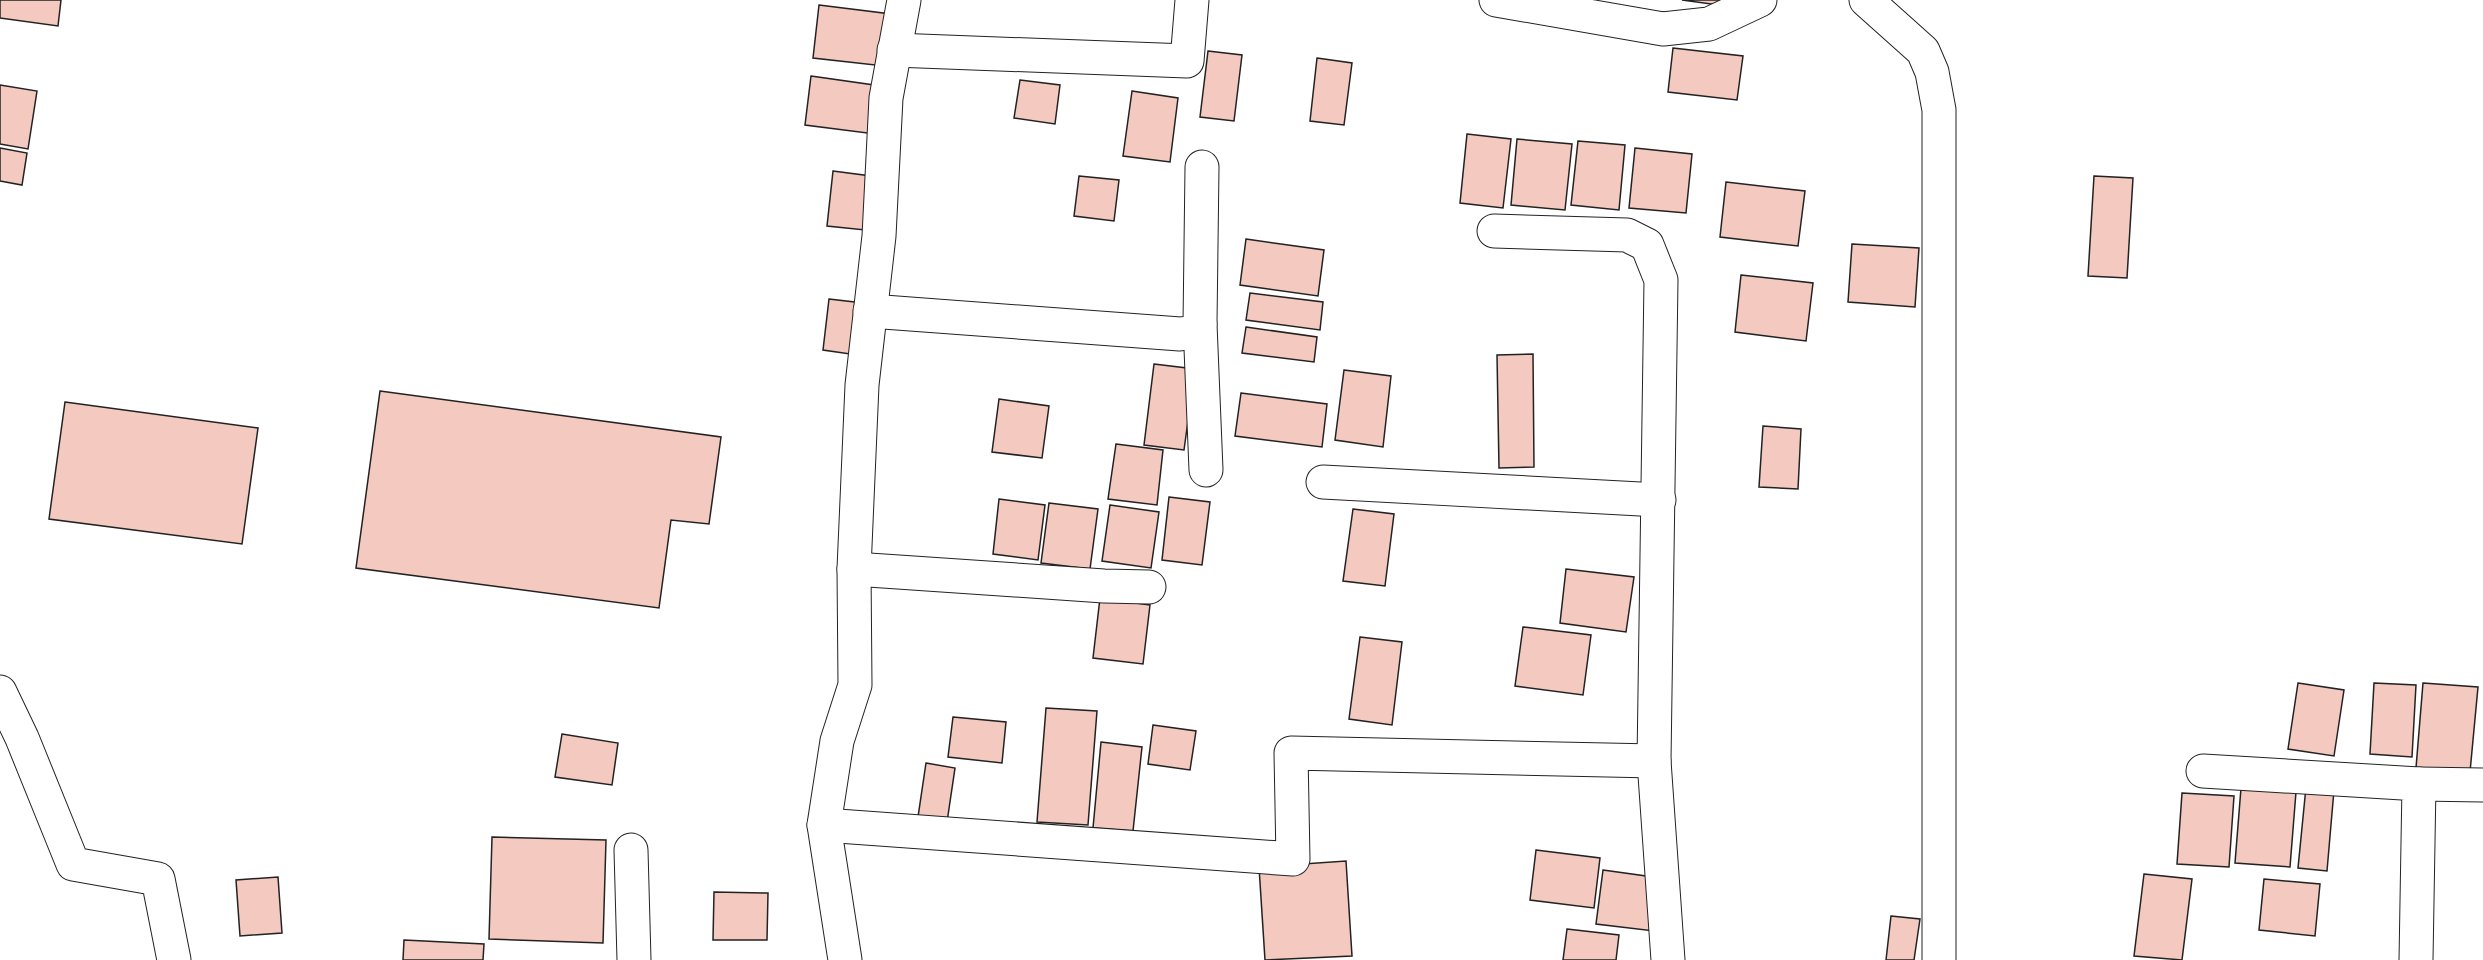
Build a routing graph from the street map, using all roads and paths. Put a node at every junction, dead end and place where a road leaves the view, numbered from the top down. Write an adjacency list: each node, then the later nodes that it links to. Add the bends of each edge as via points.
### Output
1 (904, 0): 6 (street)
2 (1192, 0): 6 (street, via 1187,61)
3 (1496, 0): 4 (street, via 1663,29 1709,24)
4 (1760, 0)
5 (1866, 0): 27 (street, via 1923,51 1932,72 1939,110)
6 (894, 50): 9 (street, via 886,98 879,236)
7 (1202, 167): 10 (street)
8 (1494, 231): 13 (street, via 1627,235 1647,244 1660,280)
9 (870, 312): 10 (street, via 1180,334 1195,332); 14 (street, via 862,385)
10 (1200, 324): 11 (street)
11 (1206, 470)
12 (1323, 482): 13 (street)
13 (1659, 500): 17 (street)
14 (854, 568): 15 (street); 21 (street, via 855,685 837,741)
15 (1149, 587)
16 (0, 692): 23 (street, via 73,864 158,879)
17 (1654, 761): 21 (street, via 1291,753 1293,859); 26 (street)
18 (2203, 771): 19 (street)
19 (2418, 784): 20 (street); 28 (street)
20 (2483, 785)
21 (824, 825): 25 (street)
22 (631, 850): 24 (street)
23 (174, 960)
24 (634, 960)
25 (845, 960)
26 (1668, 960)
27 (1939, 960)
28 (2416, 960)

